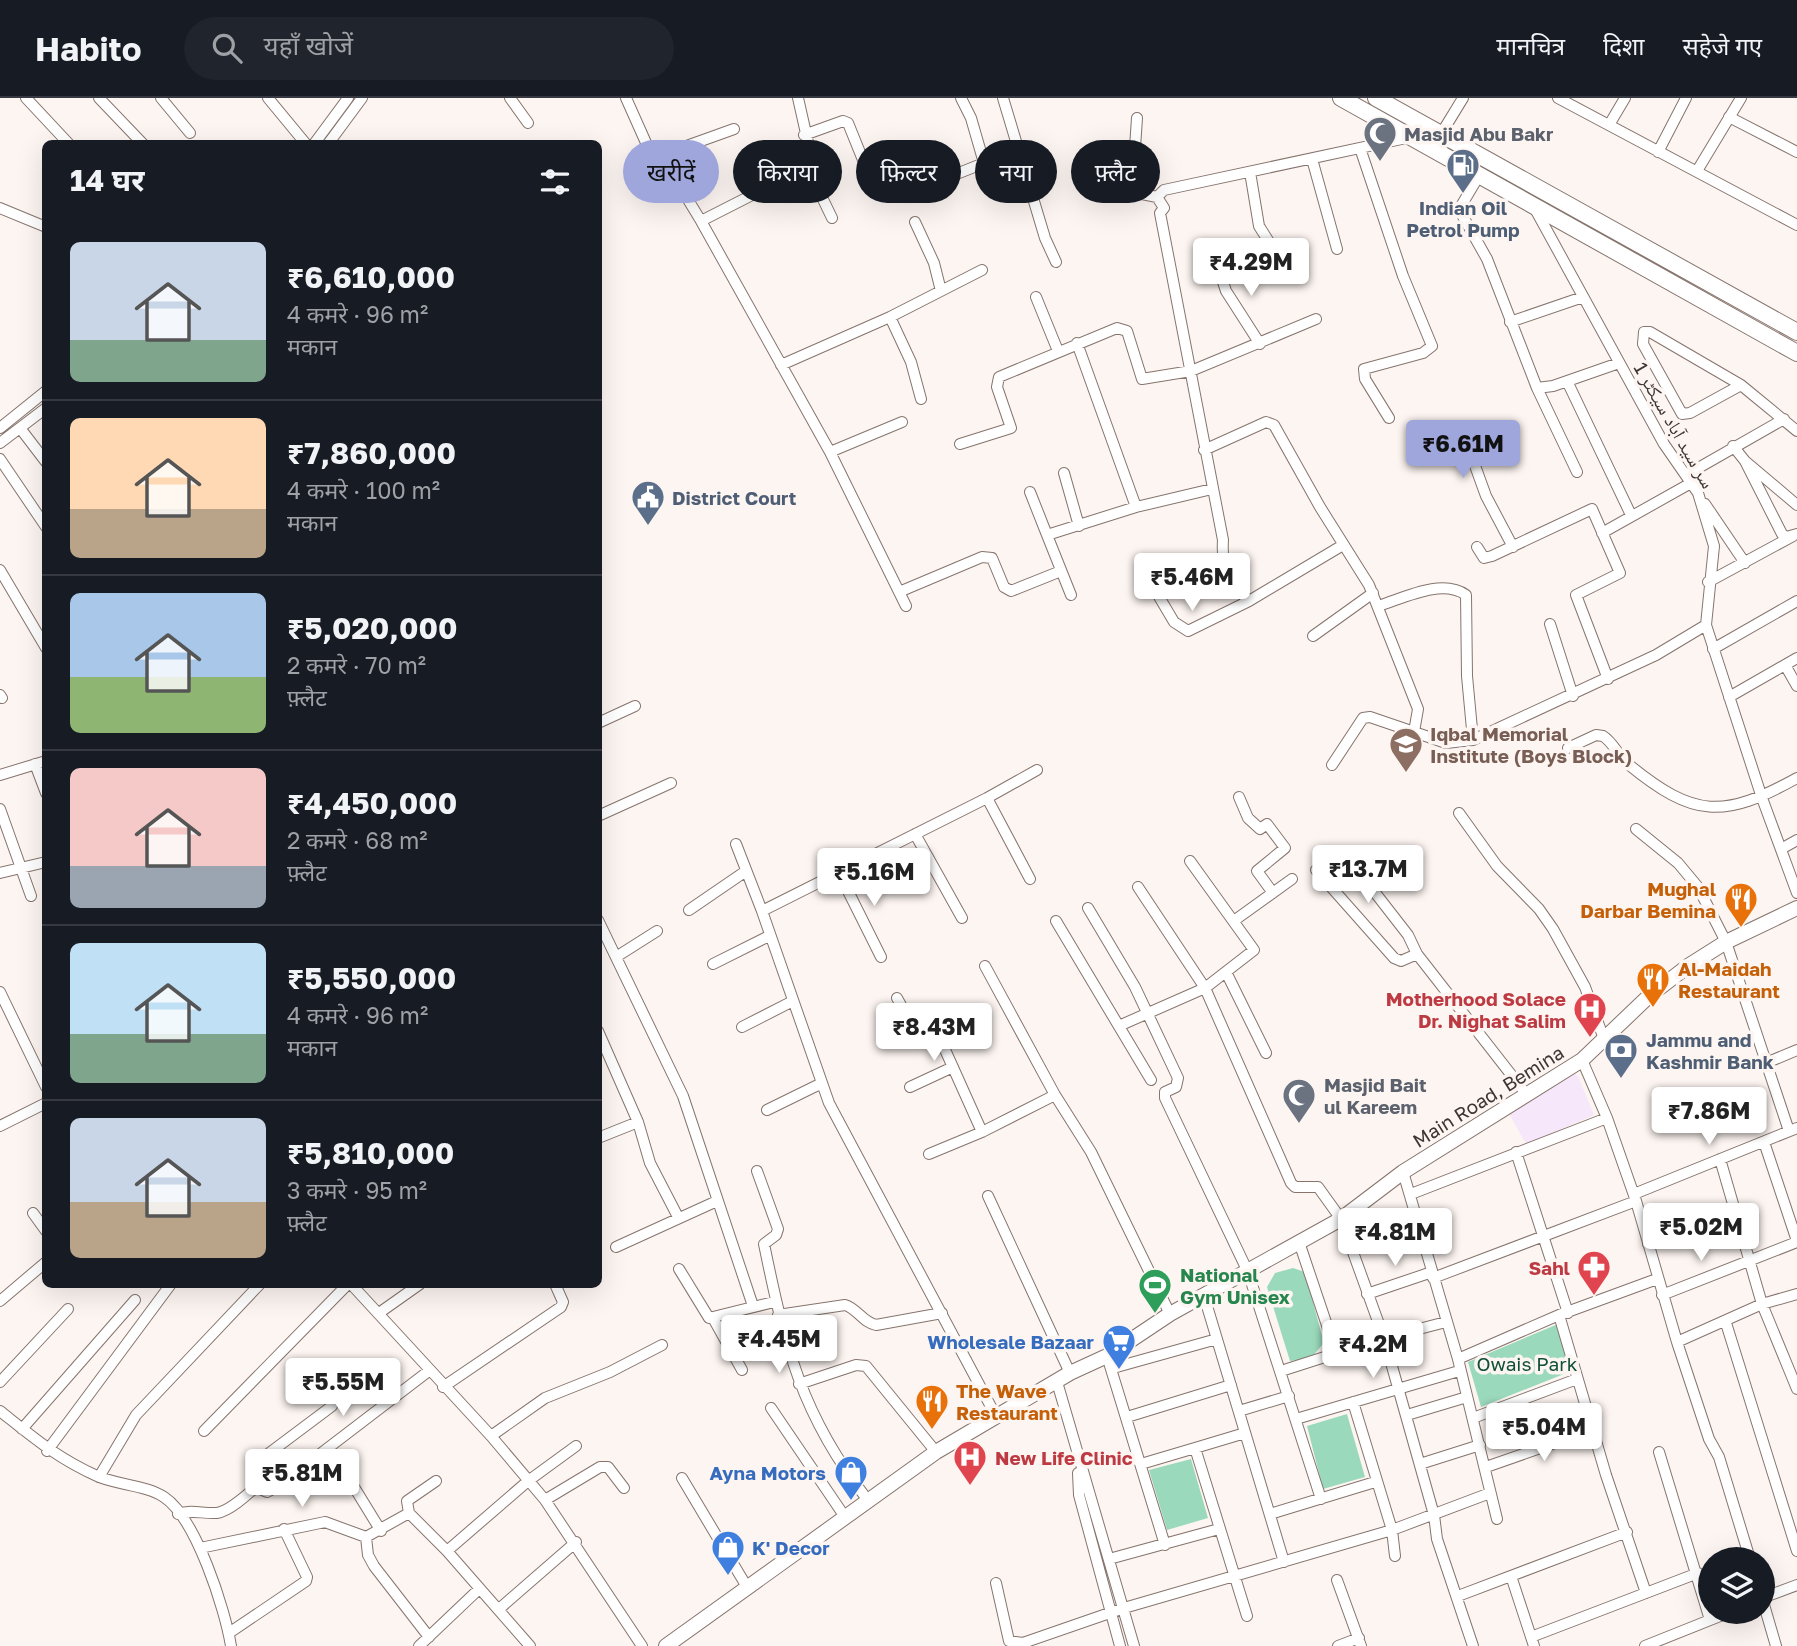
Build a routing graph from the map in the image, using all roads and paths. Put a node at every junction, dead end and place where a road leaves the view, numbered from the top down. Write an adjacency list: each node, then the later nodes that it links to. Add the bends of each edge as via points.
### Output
1 (26, 98): 28 (street)
2 (99, 98): 29 (street)
3 (162, 98): 24 (street)
4 (268, 98): 30 (street)
5 (348, 98): 31 (street)
6 (362, 98): 32 (street)
7 (510, 98): 21 (street)
8 (626, 98): 33 (street)
9 (798, 98): 26 (street)
10 (961, 98): 42 (street, via 984,163)
11 (1003, 98): 57 (street)
12 (1341, 98): 27 (highway)
13 (1376, 98): 25 (highway)
14 (1463, 98): 25 (street)
15 (1558, 98): 22 (street)
16 (1625, 98): 22 (street)
17 (1686, 98): 38 (street)
18 (1741, 98): 19 (street)
19 (1729, 117): 39 (street); 41 (street)
20 (1138, 118): 35 (street)
21 (528, 123)
22 (1609, 125): 38 (street)
23 (734, 129): 34 (street)
24 (190, 133)
25 (1441, 134): 67 (highway)
26 (804, 135): 36 (street, via 843,121); 51 (street, via 819,191)
27 (1412, 137): 37 (street); 44 (highway)
28 (65, 140)
29 (139, 140)
30 (303, 140)
31 (317, 140)
32 (331, 140)
33 (645, 140)
34 (703, 140)
35 (1137, 140)
36 (856, 143)
37 (1360, 148): 40 (street); 81 (street, via 1432,346 1423,353 1364,369 1365,379)
38 (1658, 152): 41 (street)
39 (1797, 152)
40 (1312, 159): 43 (street); 56 (street)
41 (1697, 171): 55 (street)
42 (961, 172)
43 (1250, 172): 45 (street); 59 (street, via 1259,226)
44 (1479, 174): 49 (highway); 66 (street, via 1461,213 1487,259)
45 (1160, 194)
46 (1160, 202): 74 (street)
47 (690, 203): 52 (street)
48 (736, 203): 52 (street)
49 (1534, 206): 63 (street, سر سید آباد سیکٹر 1); 71 (highway)
50 (0, 208): 54 (street)
51 (832, 218)
52 (701, 221): 73 (street)
53 (915, 222): 61 (street)
54 (42, 225)
55 (1797, 225)
56 (1337, 249)
57 (1056, 262)
58 (1217, 264): 69 (street, via 1226,291)
59 (1286, 268)
60 (982, 271): 61 (street)
61 (941, 291): 64 (street)
62 (1036, 297): 70 (street)
63 (1583, 297): 66 (street); 72 (street, سر سید آباد سیکٹر 1)
64 (890, 317): 73 (street); 79 (street, via 911,362)
65 (1316, 319): 69 (street)
66 (1510, 322): 77 (street)
67 (1797, 332)
68 (1077, 343): 70 (street); 74 (street, via 1122,328 1127,331 1142,379); 103 (street)
69 (1260, 344): 74 (street)
70 (1058, 351): 89 (street, via 999,377 997,387 1011,424 1008,431)
71 (1797, 352)
72 (1619, 363): 75 (street); 98 (street, سر سید آباد سیکٹر 1)
73 (781, 365): 92 (street)
74 (1191, 371): 91 (street)
75 (1567, 381): 77 (street); 104 (street)
76 (1741, 385): 76 (street, via 1682,414 1643,344 1644,332); 82 (street)
77 (1537, 388): 96 (street)
78 (42, 394): 84 (street)
79 (921, 399)
80 (42, 411): 85 (street)
81 (1389, 418)
82 (1784, 419): 87 (street); 90 (street)
83 (902, 422): 92 (street)
84 (0, 428)
85 (20, 428): 88 (street); 93 (street)
86 (1493, 429): 112 (street, via 1474,440 1469,449 1486,496)
87 (1797, 431)
88 (0, 443)
89 (960, 444)
90 (1733, 446): 95 (street); 98 (street)
91 (1204, 450): 99 (street); 110 (street, via 1271,422)
92 (830, 452): 118 (street)
93 (42, 457)
94 (0, 458): 105 (street)
95 (1745, 461): 102 (street); 109 (street, via 1782,534)
96 (1577, 472)
97 (1064, 473): 106 (street)
98 (1689, 479): 101 (street, سر سید آباد سیکٹر 1); 104 (street)
99 (1212, 489): 103 (street); 121 (street, via 1224,570)
100 (1030, 492): 108 (street)
101 (1698, 493): 113 (street); 117 (street, سر سید آباد سیکٹر 1, via 1714,546)
102 (1797, 505)
103 (1136, 507): 106 (street)
104 (1631, 515): 107 (street)
105 (42, 521)
106 (1079, 526): 108 (street)
107 (1602, 533): 112 (street, via 1592,509); 132 (street, via 1620,573 1576,595)
108 (1047, 535): 115 (street)
109 (1795, 535): 113 (street)
110 (1343, 545): 119 (street); 121 (street)
111 (1477, 547): 112 (street, via 1483,558)
112 (1513, 547)
113 (1745, 563): 117 (street)
114 (0, 570): 128 (street)
115 (1061, 571): 118 (street, via 1011,591 1004,587 992,558 982,557); 120 (street)
116 (1148, 578): 121 (street, via 1174,622 1188,631)
117 (1708, 582): 126 (street, سر سید آباد سیکٹر 1)
118 (899, 592): 123 (street)
119 (1373, 593): 124 (street); 127 (street)
120 (1071, 595)
121 (1249, 601)
122 (1797, 601): 129 (street)
123 (906, 606)
124 (1378, 606): 138 (street, via 1418,709); 139 (street, via 1443,588 1466,595)
125 (1550, 624): 134 (street)
126 (1706, 625): 129 (street, سر سید آباد سیکٹر 1); 132 (street)
127 (1313, 636)
128 (42, 641)
129 (1713, 649): 135 (street, سر سید آباد سیکٹر 1)
130 (1797, 658): 131 (street)
131 (1785, 665): 133 (street); 135 (street)
132 (1608, 679): 134 (street)
133 (1797, 685)
134 (1573, 696): 139 (street)
135 (1729, 697): 149 (street, سر سید آباد سیکٹر 1)
136 (635, 706): 137 (street)
137 (602, 721)
138 (1414, 732): 139 (street, via 1446,743); 142 (street, via 1363,718)
139 (1474, 740)
140 (1568, 748): 149 (street, via 1603,736 1625,762 1666,793 1699,808 1716,809)
141 (40, 762): 144 (street)
142 (1332, 765)
143 (1037, 770): 148 (street)
144 (0, 775)
145 (1797, 778): 149 (street)
146 (671, 783): 152 (street)
147 (1240, 797): 169 (street, via 1248,818 1261,829 1268,824 1285,848 1257,871)
148 (987, 798): 154 (street); 165 (street)
149 (1762, 798): 157 (street, سر سید آباد سیکٹر 1)
150 (0, 809): 160 (street)
151 (1458, 813): 196 (street, via 1553,929 1585,987)
152 (602, 814)
153 (1636, 830): 182 (street, via 1689,873)
154 (915, 834): 164 (street); 176 (street)
155 (1797, 840): 157 (street)
156 (736, 844): 162 (street)
157 (1782, 849): 170 (street, سر سید آباد سیکٹر 1)
158 (1190, 861): 177 (street)
159 (42, 863): 160 (street)
160 (20, 868): 163 (street); 171 (street)
161 (1316, 870): 183 (street, via 1394,958 1401,961)
162 (746, 871): 174 (street); 175 (street)
163 (0, 873)
164 (839, 873): 175 (street); 185 (street)
165 (1030, 879)
166 (1292, 879): 169 (street)
167 (1366, 881): 183 (street, via 1408,935)
168 (1138, 887): 189 (street)
169 (1273, 893): 177 (street)
170 (1797, 893)
171 (31, 896)
172 (1088, 908): 193 (street)
173 (1797, 908): 182 (main road, Main Road, Bemina)
174 (689, 910)
175 (762, 911): 181 (street)
176 (962, 918)
177 (1235, 920): 188 (street, via 1254,950)
178 (1056, 922): 194 (street)
179 (602, 927): 184 (street)
180 (657, 931): 184 (street)
181 (769, 936): 186 (street); 192 (street)
182 (1726, 942): 196 (main road, Main Road, Bemina, via 1670,979); 201 (street)
183 (1417, 954): 208 (street)
184 (616, 957): 226 (street, via 683,1096)
185 (881, 957)
186 (713, 964)
187 (985, 966): 207 (street)
188 (1226, 972): 189 (street); 199 (street)
189 (1205, 988): 193 (street); 230 (street, via 1291,1183 1294,1187 1318,1187)
190 (0, 992): 203 (street)
191 (897, 998): 202 (street, via 912,1025 934,1028)
192 (791, 1002): 195 (street); 205 (street)
193 (1150, 1014): 194 (street); 240 (street, via 1178,1079 1176,1087 1164,1092 1165,1098)
194 (1121, 1026): 204 (street)
195 (742, 1027)
196 (1604, 1039): 200 (main road, Main Road, Bemina)
197 (602, 1040): 212 (street)
198 (1797, 1050): 201 (street)
199 (1266, 1053)
200 (1582, 1060): 208 (main road, Main Road, Bemina); 211 (street)
201 (1766, 1063): 214 (street)
202 (953, 1067): 206 (street); 215 (street)
203 (42, 1079)
204 (1151, 1080)
205 (820, 1084): 210 (street); 260 (street, via 867,1181)
206 (910, 1087)
207 (1055, 1095): 215 (street); 261 (street, via 1091,1152)
208 (1527, 1095): 222 (main road, Main Road, Bemina)
209 (42, 1105): 213 (street)
210 (767, 1110)
211 (1607, 1118): 218 (street); 225 (street)
212 (638, 1122): 216 (street); 229 (street, via 650,1163)
213 (0, 1126)
214 (1793, 1130): 217 (street)
215 (982, 1132): 219 (street)
216 (602, 1136)
217 (1764, 1142): 220 (street); 233 (street)
218 (1516, 1152): 223 (street); 232 (street)
219 (929, 1154)
220 (1720, 1159): 225 (street); 227 (street)
221 (757, 1171): 255 (street, via 779,1232 764,1244)
222 (1403, 1172): 223 (street); 230 (main road, Main Road, Bemina)
223 (1411, 1194): 241 (street)
224 (988, 1196): 277 (street)
225 (1635, 1197): 232 (street); 234 (street)
226 (717, 1201): 229 (street); 257 (street)
227 (1736, 1211): 234 (street); 237 (street)
228 (33, 1213): 231 (street)
229 (678, 1217): 236 (street)
230 (1341, 1219): 235 (main road, Main Road, Bemina); 249 (street)
231 (42, 1225)
232 (1544, 1234): 241 (street); 262 (street)
233 (1797, 1242): 237 (street)
234 (1648, 1244): 242 (street)
235 (1300, 1245): 240 (main road, Main Road, Bemina); 271 (street)
236 (616, 1247)
237 (1752, 1260): 251 (street); 256 (street)
238 (42, 1265): 254 (street)
239 (679, 1269): 264 (street, via 706,1315)
240 (1248, 1272): 252 (main road, Main Road, Bemina); 276 (street)
241 (1433, 1275): 249 (street); 265 (street)
242 (1657, 1279): 251 (street); 262 (street)
243 (168, 1288): 307 (street)
244 (256, 1288): 314 (street, via 136,1415)
245 (345, 1288): 300 (street)
246 (353, 1288): 259 (street)
247 (414, 1288): 259 (street)
248 (557, 1288): 283 (street, via 561,1307)
249 (1367, 1293): 267 (street)
250 (1797, 1294): 256 (street)
251 (1662, 1295): 269 (street)
252 (1205, 1296): 261 (main road, Main Road, Bemina); 268 (street)
253 (135, 1300): 298 (street)
254 (0, 1301)
255 (774, 1302): 257 (street); 263 (street)
256 (1762, 1304): 266 (street); 285 (street)
257 (752, 1306): 264 (street)
258 (68, 1309): 279 (street)
259 (379, 1312): 274 (street)
260 (942, 1313): 263 (street, via 876,1325 845,1305); 295 (street)
261 (1170, 1314): 272 (main road, Main Road, Bemina)
262 (1563, 1314): 273 (street); 278 (street)
263 (778, 1315): 281 (street)
264 (713, 1318): 275 (street)
265 (1446, 1322): 267 (street); 273 (street)
266 (1727, 1323): 269 (street); 336 (street)
267 (1384, 1338): 271 (street); 284 (street)
268 (1217, 1339): 272 (street); 282 (street)
269 (1677, 1342): 340 (street)
270 (662, 1345): 302 (street, via 545,1398)
271 (1337, 1355): 276 (street)
272 (1110, 1362): 277 (main road, Main Road, Bemina); 294 (street)
273 (1458, 1365): 284 (street); 287 (street)
274 (430, 1370): 283 (street); 305 (street)
275 (742, 1370)
276 (1282, 1371): 286 (street)
277 (1070, 1373): 280 (main road, Main Road, Bemina)
278 (1577, 1379): 296 (street); 299 (street)
279 (0, 1382)
280 (1058, 1382): 295 (main road, Main Road, Bemina); 310 (street)
281 (799, 1384): 308 (street, via 856,1364 866,1366); 322 (street, via 829,1446)
282 (1231, 1385): 292 (street); 294 (street)
283 (443, 1387): 302 (street)
284 (1400, 1388): 288 (street); 293 (street)
285 (1797, 1389)
286 (1289, 1396): 292 (street); 297 (street)
287 (1467, 1397): 293 (street); 296 (street)
288 (1353, 1402): 297 (street); 318 (street)
289 (332, 1406): 319 (street, via 260,1460)
290 (771, 1408): 329 (street)
291 (0, 1411): 298 (street)
292 (1239, 1411): 301 (street)
293 (1407, 1415): 312 (street)
294 (1127, 1416): 311 (street)
295 (997, 1418): 308 (main road, Main Road, Bemina)
296 (1474, 1418): 303 (street)
297 (1296, 1419): 323 (street)
298 (22, 1429): 307 (street)
299 (1592, 1430): 313 (street); 335 (street)
300 (204, 1432)
301 (1245, 1433): 306 (street); 327 (street)
302 (491, 1436): 316 (street)
303 (1480, 1445): 312 (street); 313 (street)
304 (576, 1446): 316 (street)
305 (330, 1448): 319 (street, via 277,1487 267,1492); 334 (street)
306 (1195, 1448): 311 (street); 332 (street)
307 (47, 1451): 314 (street)
308 (936, 1452): 322 (main road, Main Road, Bemina)
309 (1659, 1452): 347 (street)
310 (1078, 1456): 345 (street); 360 (street, via 1079,1495)
311 (1141, 1464): 339 (street)
312 (1420, 1464): 328 (street)
313 (1486, 1467): 321 (street)
314 (99, 1477): 326 (street, via 164,1497)
315 (682, 1478): 353 (street)
316 (528, 1481): 324 (street); 342 (street)
317 (436, 1482): 325 (street, via 407,1502)
318 (1375, 1482): 323 (street); 333 (street)
319 (256, 1487): 326 (street, via 222,1512)
320 (624, 1488): 324 (street, via 608,1467 600,1467)
321 (1490, 1493): 328 (street); 330 (street)
322 (867, 1499): 329 (main road, Main Road, Bemina)
323 (1321, 1499): 327 (street)
324 (545, 1500): 338 (street)
325 (409, 1513): 334 (street); 342 (street)
326 (178, 1514): 341 (street)
327 (1270, 1514): 346 (street)
328 (1434, 1515): 333 (street); 357 (street, via 1437,1539)
329 (845, 1517): 353 (main road, Main Road, Bemina)
330 (1497, 1518)
331 (284, 1529): 337 (street, via 325,1522); 341 (street); 364 (street, via 306,1581)
332 (1219, 1529): 339 (street); 349 (street)
333 (1392, 1530): 344 (street); 346 (street)
334 (381, 1531): 337 (street)
335 (1627, 1532): 348 (street); 355 (street)
336 (1795, 1532): 343 (street)
337 (366, 1537): 365 (street, via 374,1566)
338 (576, 1542): 359 (street); 371 (street)
339 (1164, 1545): 345 (street)
340 (1746, 1547)
341 (200, 1548): 364 (street)
342 (447, 1551): 354 (street)
343 (1797, 1551)
344 (1395, 1556)
345 (1109, 1559): 358 (street)
346 (1284, 1562): 349 (street)
347 (1698, 1573): 355 (street)
348 (1511, 1576): 357 (street); 366 (street)
349 (1235, 1577): 358 (street); 361 (street)
350 (1337, 1580): 367 (street)
351 (996, 1583): 360 (street, via 1012,1643)
352 (1797, 1585): 356 (street)
353 (747, 1587): 372 (main road, Main Road, Bemina)
354 (479, 1589): 359 (street); 365 (street)
355 (1646, 1593): 366 (street)
356 (1775, 1593)
357 (1458, 1597): 376 (street)
358 (1124, 1608): 360 (street); 374 (street)
359 (499, 1609): 370 (street)
360 (1110, 1615): 373 (street)
361 (1247, 1616)
362 (1700, 1624): 377 (street)
363 (1770, 1624): 378 (street)
364 (229, 1633): 368 (street)
365 (429, 1637): 369 (street)
366 (1532, 1641)
367 (1360, 1642): 375 (street)
368 (231, 1646)
369 (419, 1646)
370 (530, 1646)
371 (642, 1646)
372 (666, 1646)
373 (1121, 1646)
374 (1134, 1646)
375 (1338, 1646)
376 (1473, 1646)
377 (1645, 1646)
378 (1776, 1646)

